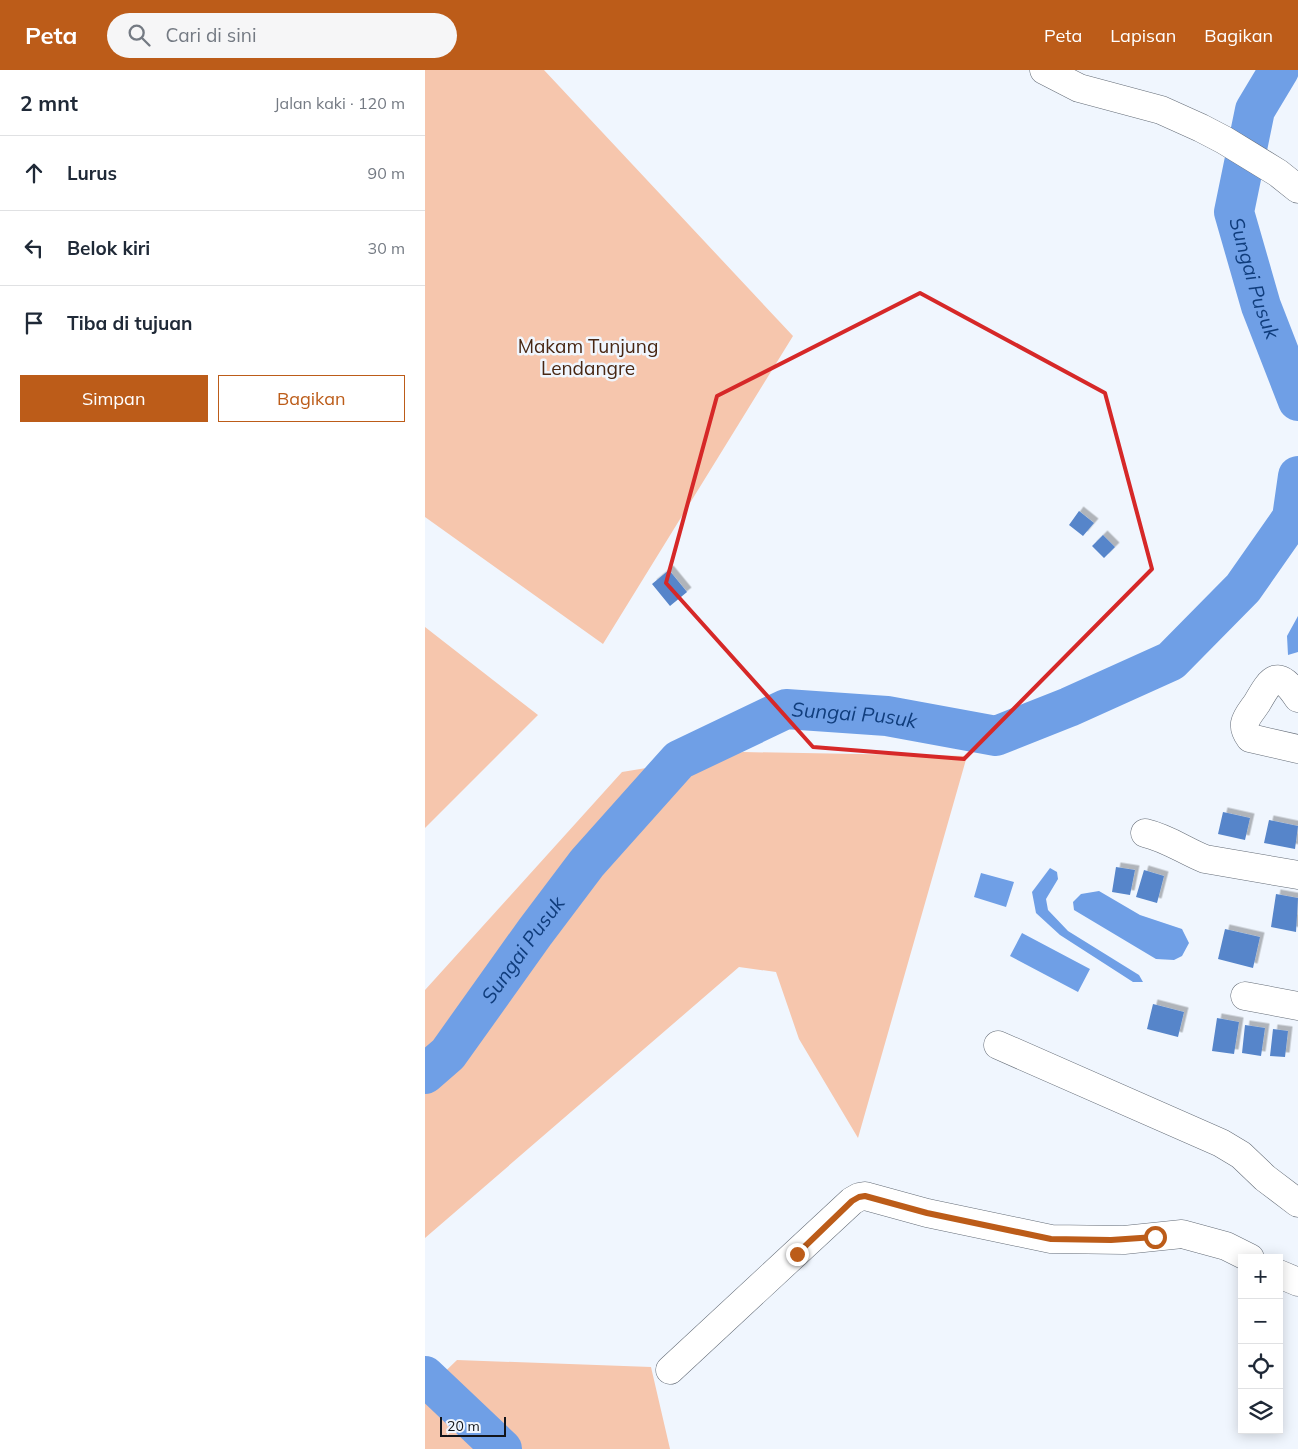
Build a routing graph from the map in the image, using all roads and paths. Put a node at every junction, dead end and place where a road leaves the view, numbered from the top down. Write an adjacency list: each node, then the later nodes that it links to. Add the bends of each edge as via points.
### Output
1 (1044, 70): 2 (street, via 1079,88 1161,110 1224,140)
2 (1288, 181)
3 (1298, 698): 4 (street, via 1289,685 1276,679 1267,685 1245,723 1250,738)
4 (1298, 749)
5 (1145, 833): 6 (street, via 1169,840 1205,859)
6 (1298, 875)
7 (1245, 996): 8 (street)
8 (1298, 1006)
9 (998, 1045): 10 (street, via 1226,1146)
10 (1298, 1203)
11 (1242, 1254): 14 (street, via 1183,1234 1124,1240 1051,1239 859,1197)
12 (1283, 1276): 13 (street)
13 (1298, 1282)
14 (670, 1370)

